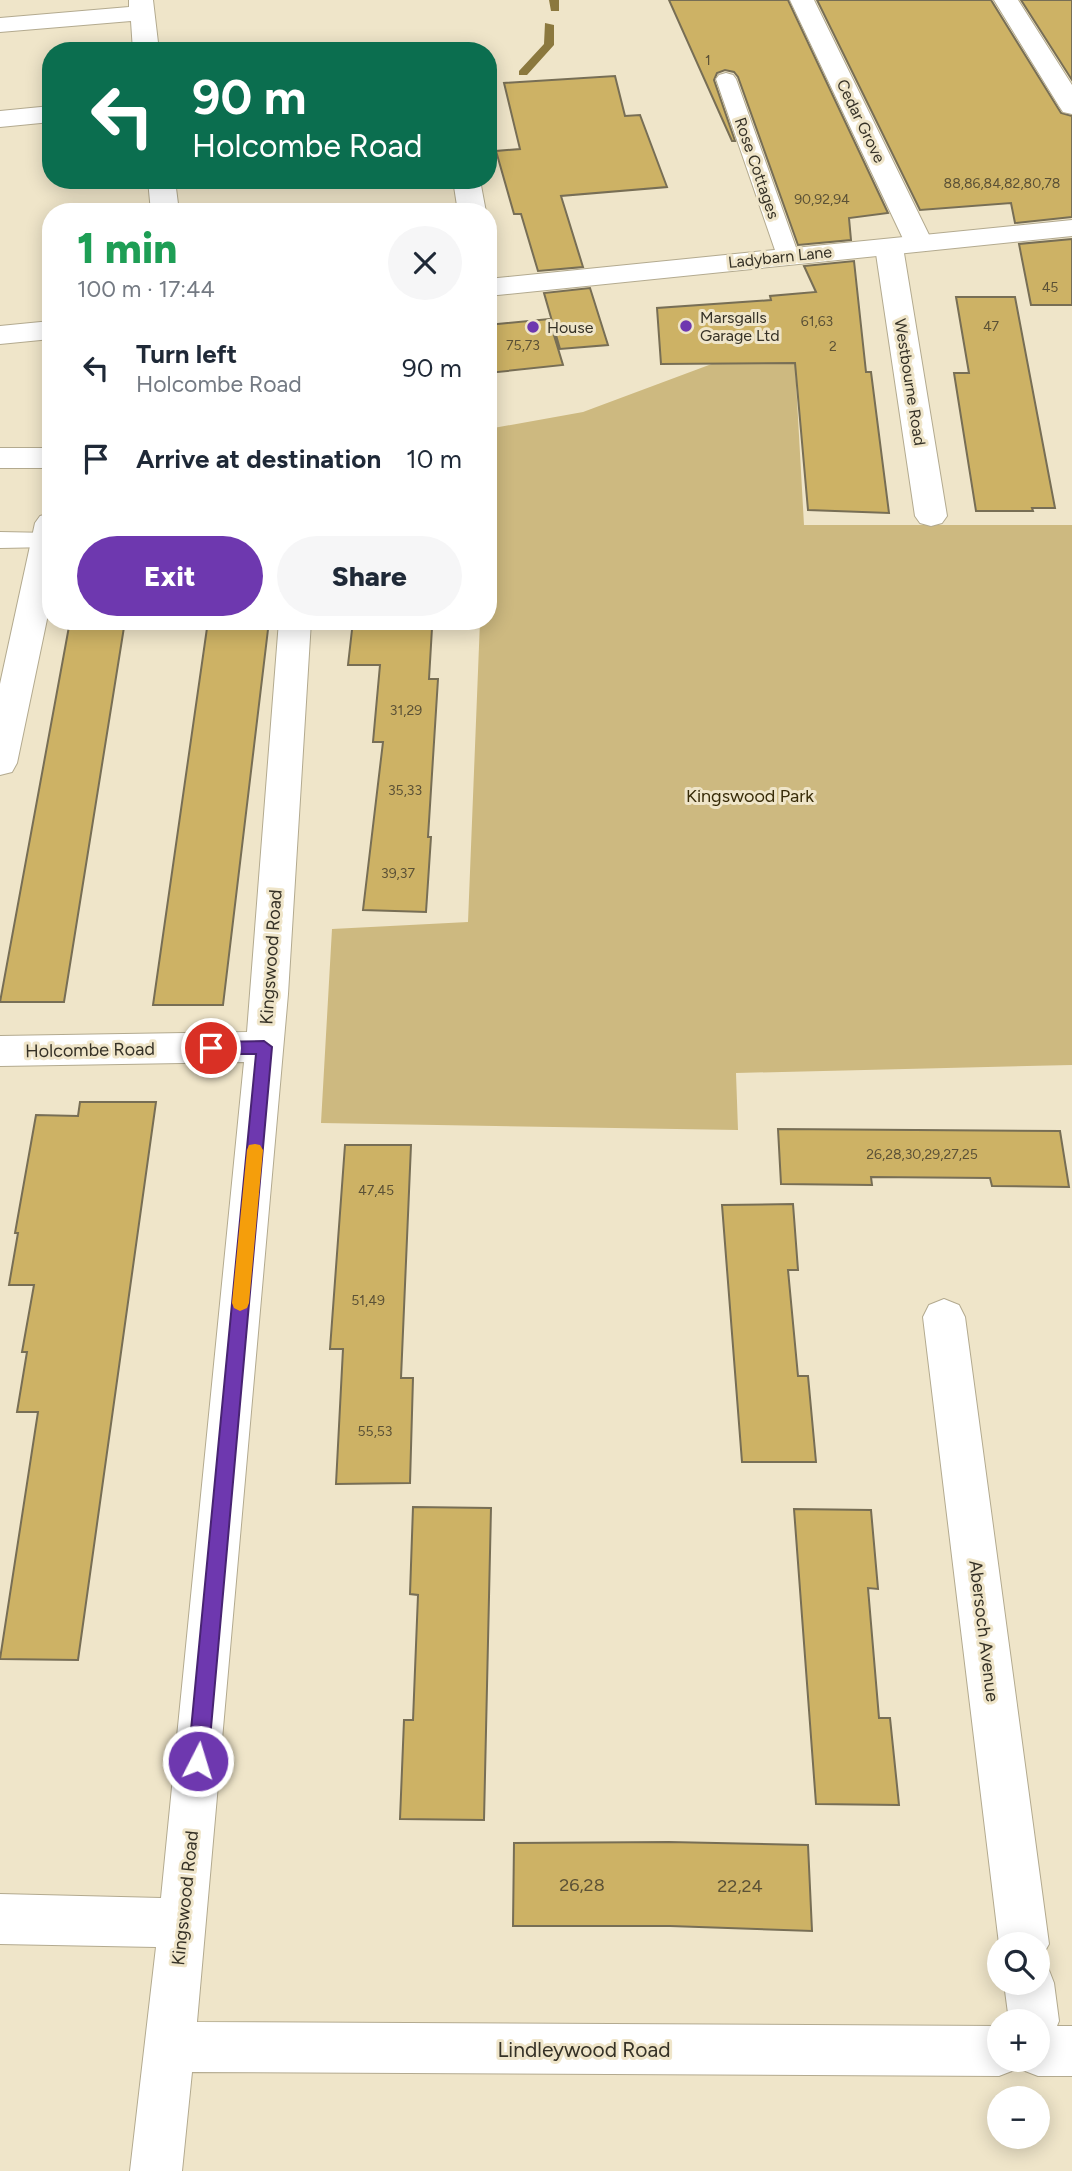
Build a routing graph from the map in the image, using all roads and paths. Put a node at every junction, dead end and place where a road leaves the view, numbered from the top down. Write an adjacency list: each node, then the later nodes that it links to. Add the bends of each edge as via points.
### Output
1 (802, 0): 11 (street, Cedar Grove)
2 (1006, 0): 7 (street)
3 (141, 7): 4 (street); 5 (street)
4 (0, 25)
5 (145, 42)
6 (726, 79): 13 (lane, Rose Cottages)
7 (1072, 106)
8 (42, 115): 9 (street)
9 (0, 119)
10 (1072, 228): 11 (street, Ladybarn Lane)
11 (919, 243): 12 (street, Ladybarn Lane)
12 (889, 247): 13 (street, Ladybarn Lane); 19 (street, Westbourne Road)
13 (788, 256): 14 (street, Ladybarn Lane)
14 (497, 287)
15 (42, 331): 16 (street)
16 (0, 335)
17 (0, 458): 18 (street)
18 (42, 458)
19 (931, 516)
20 (42, 533): 21 (lane)
21 (0, 540)
22 (42, 551): 23 (street)
23 (14, 627): 25 (street)
24 (294, 630): 26 (street, Kingswood Road)
25 (0, 763)
26 (264, 1047): 27 (street, Holcombe Road); 30 (street, Kingswood Road)
27 (0, 1051)
28 (944, 1317): 31 (street, Abersoch Avenue)
29 (0, 1919): 30 (street)
30 (183, 1923): 32 (street, Kingswood Road)
31 (1022, 1932)
32 (169, 2048): 34 (street, Lindleywood Road); 36 (street, Kingswood Road)
33 (1050, 2050): 35 (street)
34 (987, 2051)
35 (1072, 2051)
36 (156, 2171)

